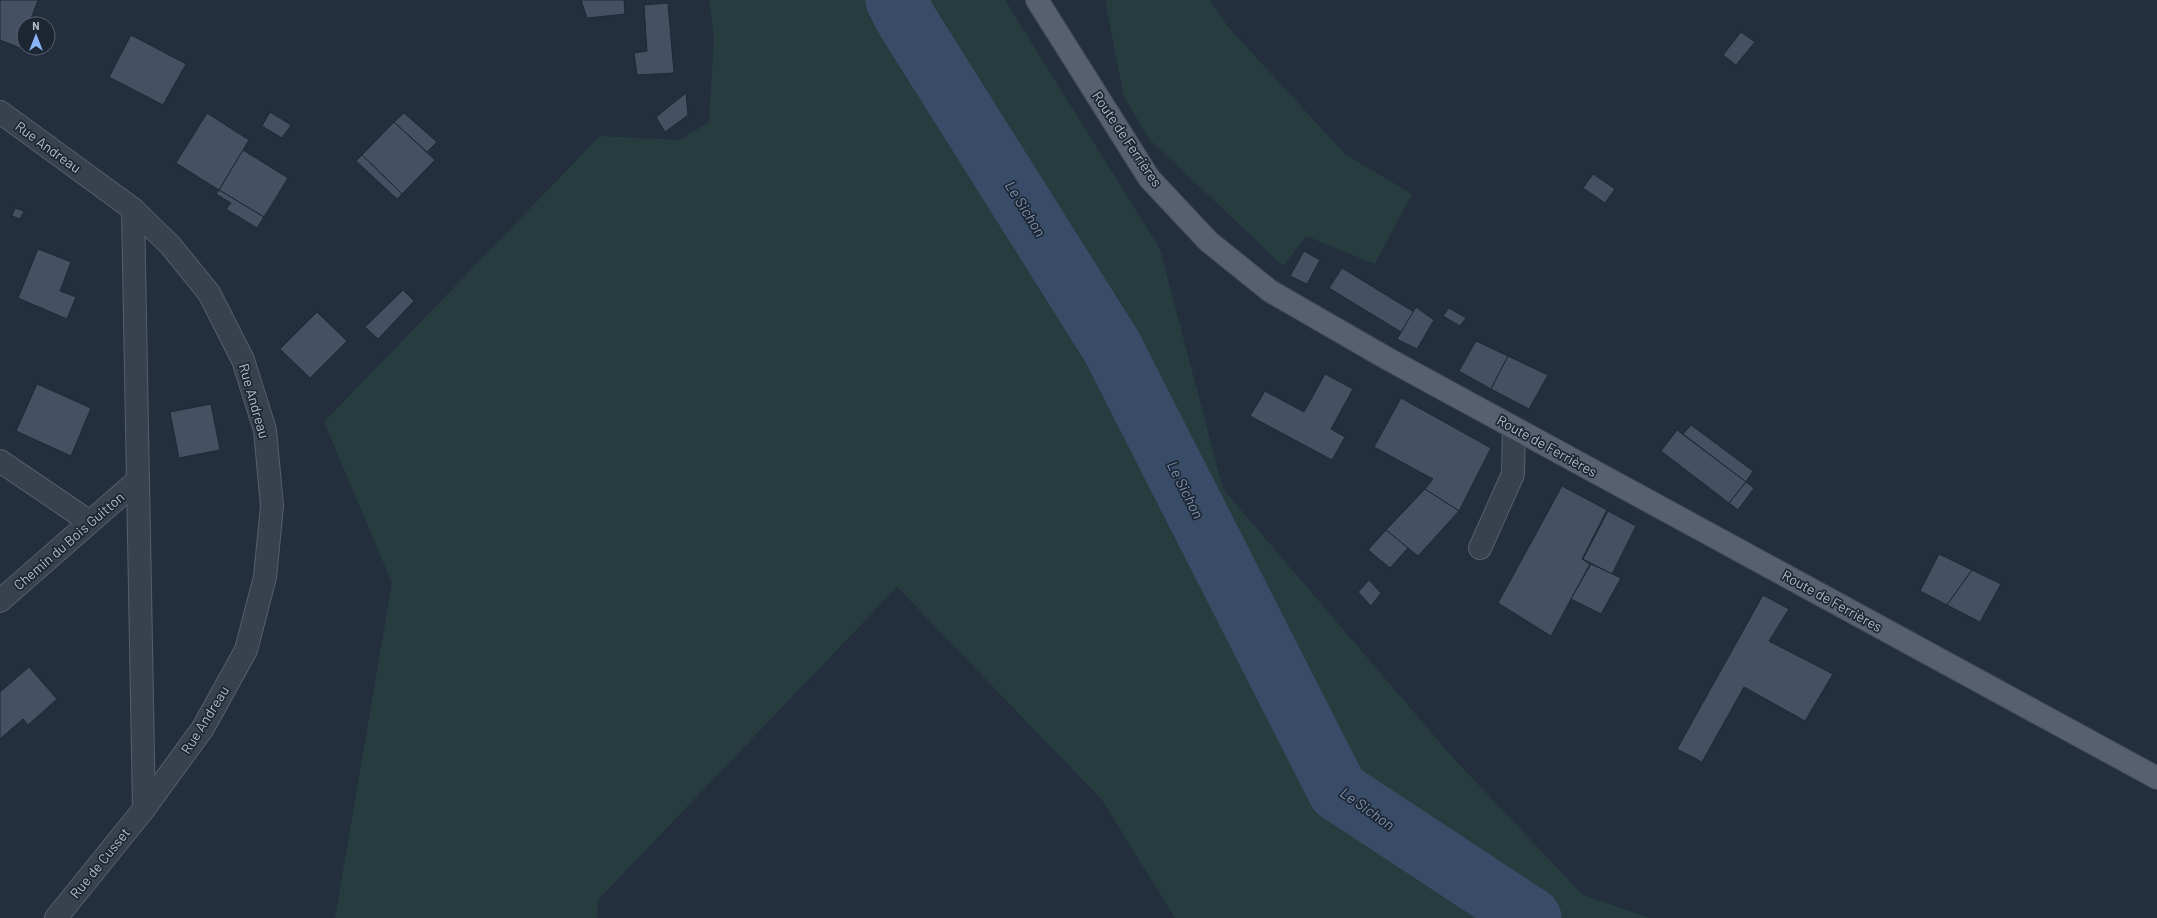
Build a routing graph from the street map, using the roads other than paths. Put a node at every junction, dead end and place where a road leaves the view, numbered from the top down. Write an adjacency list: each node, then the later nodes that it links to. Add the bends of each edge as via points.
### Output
1 (1037, 0): 4 (main road, Route de Ferrières, via 1149,178 1208,241 1270,291)
2 (0, 112): 3 (street, Rue Andreau)
3 (133, 209): 6 (street); 11 (street, Rue Andreau, via 170,245 209,292 243,360 265,430 272,506 265,576 246,650 203,728)
4 (1514, 428): 8 (street, via 1513,474); 10 (main road, Route de Ferrières)
5 (0, 461): 7 (street)
6 (138, 480): 7 (street, Chemin du Bois Guitton); 11 (street)
7 (90, 522): 9 (street, Chemin du Bois Guitton)
8 (1480, 548)
9 (0, 601)
10 (2157, 778)
11 (144, 809): 12 (street, Rue de Cusset)
12 (56, 918)

